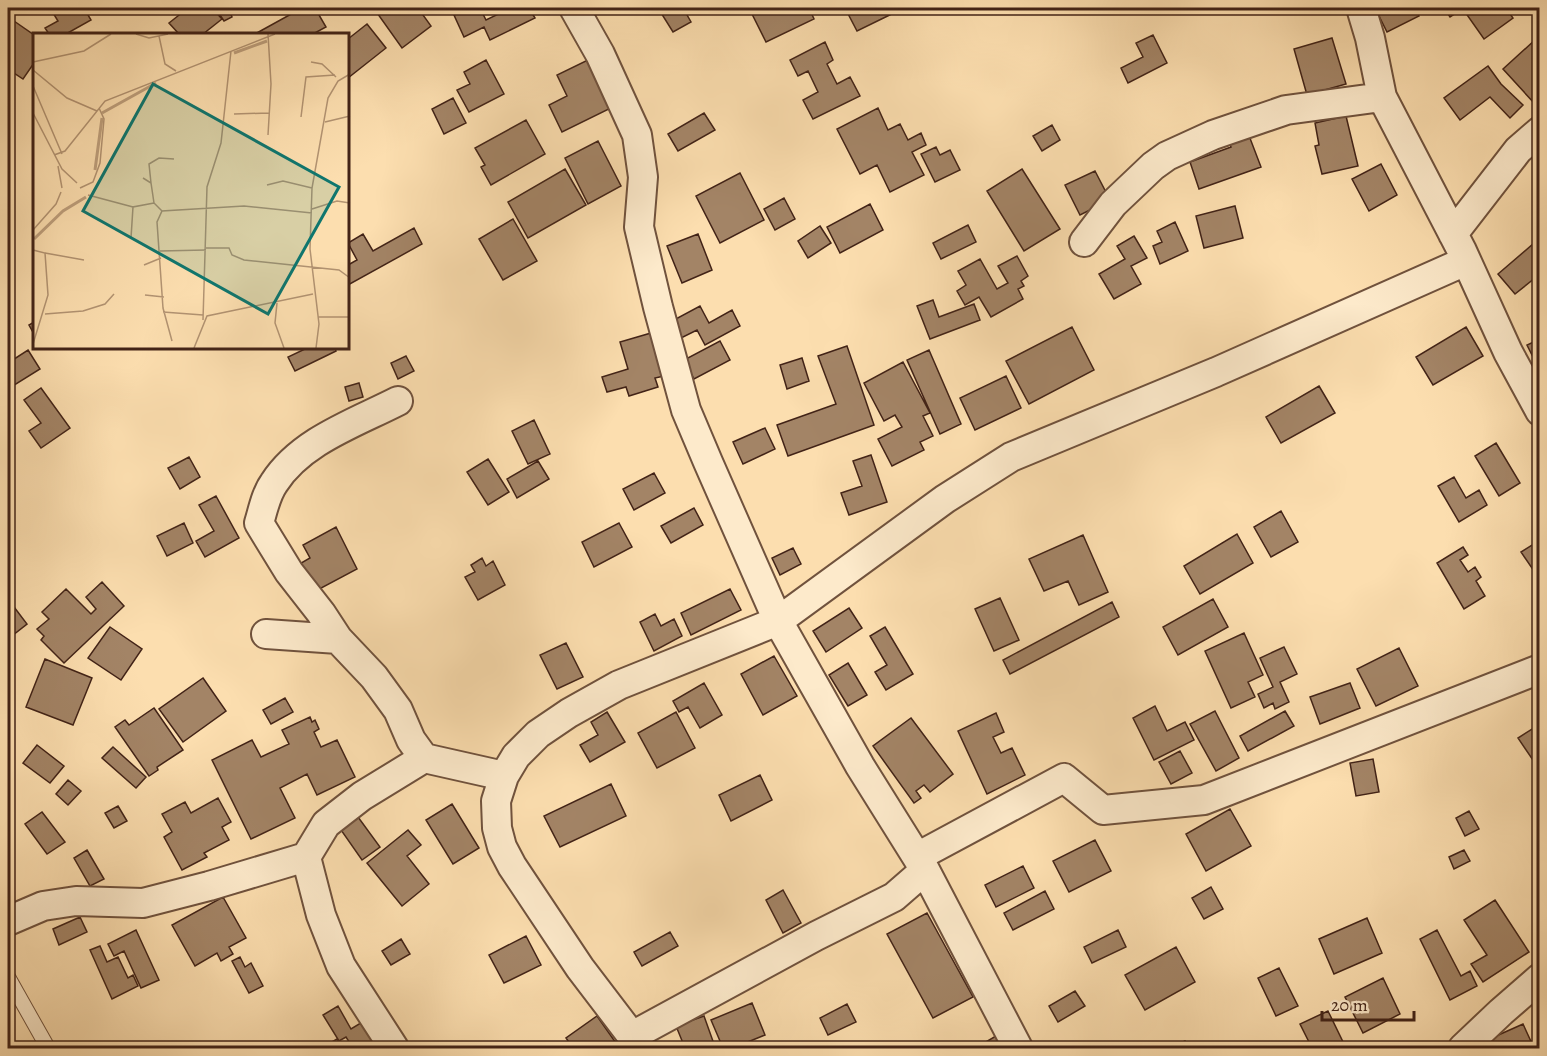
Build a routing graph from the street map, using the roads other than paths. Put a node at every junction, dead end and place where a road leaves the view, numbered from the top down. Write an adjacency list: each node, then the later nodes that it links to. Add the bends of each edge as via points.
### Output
1 (574, 8): 10 (street, via 637,135 643,177 639,227 686,410)
2 (1361, 8): 3 (street)
3 (1382, 98): 5 (street); 6 (street, via 1286,111 1213,135 1167,156 1113,204)
4 (1539, 131): 5 (street, via 1518,150)
5 (1453, 234): 7 (street)
6 (1084, 242)
7 (1466, 261): 9 (street); 10 (street, via 1216,372 1011,457 945,499)
8 (398, 401): 12 (street, via 298,454 273,484 259,523)
9 (1539, 411)
10 (778, 621): 15 (street, via 595,697 538,734 516,756); 17 (street, via 854,756)
11 (266, 634): 12 (street)
12 (338, 639): 14 (street, via 398,710)
13 (1539, 669): 17 (street, via 1204,800 1103,810 1064,778)
14 (424, 758): 15 (street); 16 (street, via 362,796 326,824)
15 (504, 776): 21 (street, via 496,801 502,847 580,968)
16 (306, 857): 18 (street, via 143,903 76,901 44,906); 23 (street, via 321,915 341,966)
17 (921, 863): 21 (street, via 894,897 816,936); 24 (street)
18 (8, 921)
19 (8, 977): 22 (lane)
20 (1539, 978): 25 (street)
21 (637, 1042)
22 (48, 1048)
23 (394, 1048)
24 (1018, 1048)
25 (1463, 1048)

